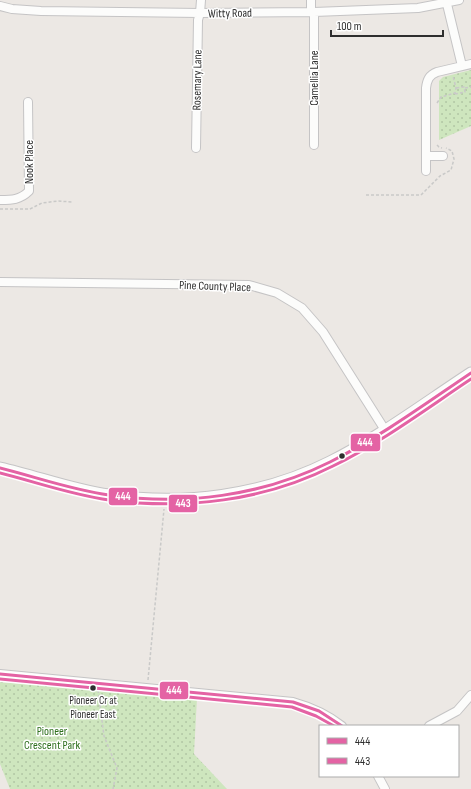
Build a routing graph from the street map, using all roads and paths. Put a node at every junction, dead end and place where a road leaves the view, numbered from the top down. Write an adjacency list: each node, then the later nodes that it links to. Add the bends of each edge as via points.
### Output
1 (200, 0): 7 (street, Rosemary Lane)
2 (311, 0): 6 (street, Camellia Lane)
3 (459, 0): 4 (street, Witty Road)
4 (447, 1): 6 (street, Witty Road, via 418,8); 9 (street)
5 (0, 6): 7 (street, Witty Road, via 12,10 41,12)
6 (312, 12): 7 (street, Witty Road); 17 (street, Camellia Lane)
7 (200, 13): 19 (street, Rosemary Lane)
8 (471, 64): 9 (street)
9 (462, 66): 20 (street, via 432,74 427,80)
10 (452, 72): 12 (path)
11 (471, 87): 13 (path)
12 (456, 88): 13 (path); 14 (path)
13 (465, 88): 14 (path, via 465,92)
14 (453, 94): 16 (path, via 441,97)
15 (28, 102): 24 (street, Nook Place, via 29,191 15,200)
16 (437, 103)
17 (314, 145)
18 (437, 145): 23 (path, via 452,151 453,164 451,170 440,176 423,194)
19 (196, 148)
20 (426, 156): 21 (street); 22 (street)
21 (443, 156)
22 (426, 171)
23 (366, 195)
24 (0, 200)
25 (72, 202): 26 (path, via 42,203 30,209)
26 (0, 209)
27 (0, 282): 29 (street, Pine County Place, via 249,285 278,293 302,308 323,332)
28 (471, 373): 29 (main road)
29 (385, 430): 30 (main road, via 330,463 305,473 253,490 208,497 165,500 108,495)
30 (0, 468)
31 (164, 509): 34 (path)
32 (0, 674): 33 (street)
33 (97, 683): 34 (street); 39 (path, via 104,736 117,768)
34 (148, 688): 36 (street, via 293,702 320,711)
35 (471, 695): 37 (street, via 457,711)
36 (341, 725)
37 (431, 725)
38 (379, 777): 40 (street)
39 (112, 789)
40 (385, 789)

